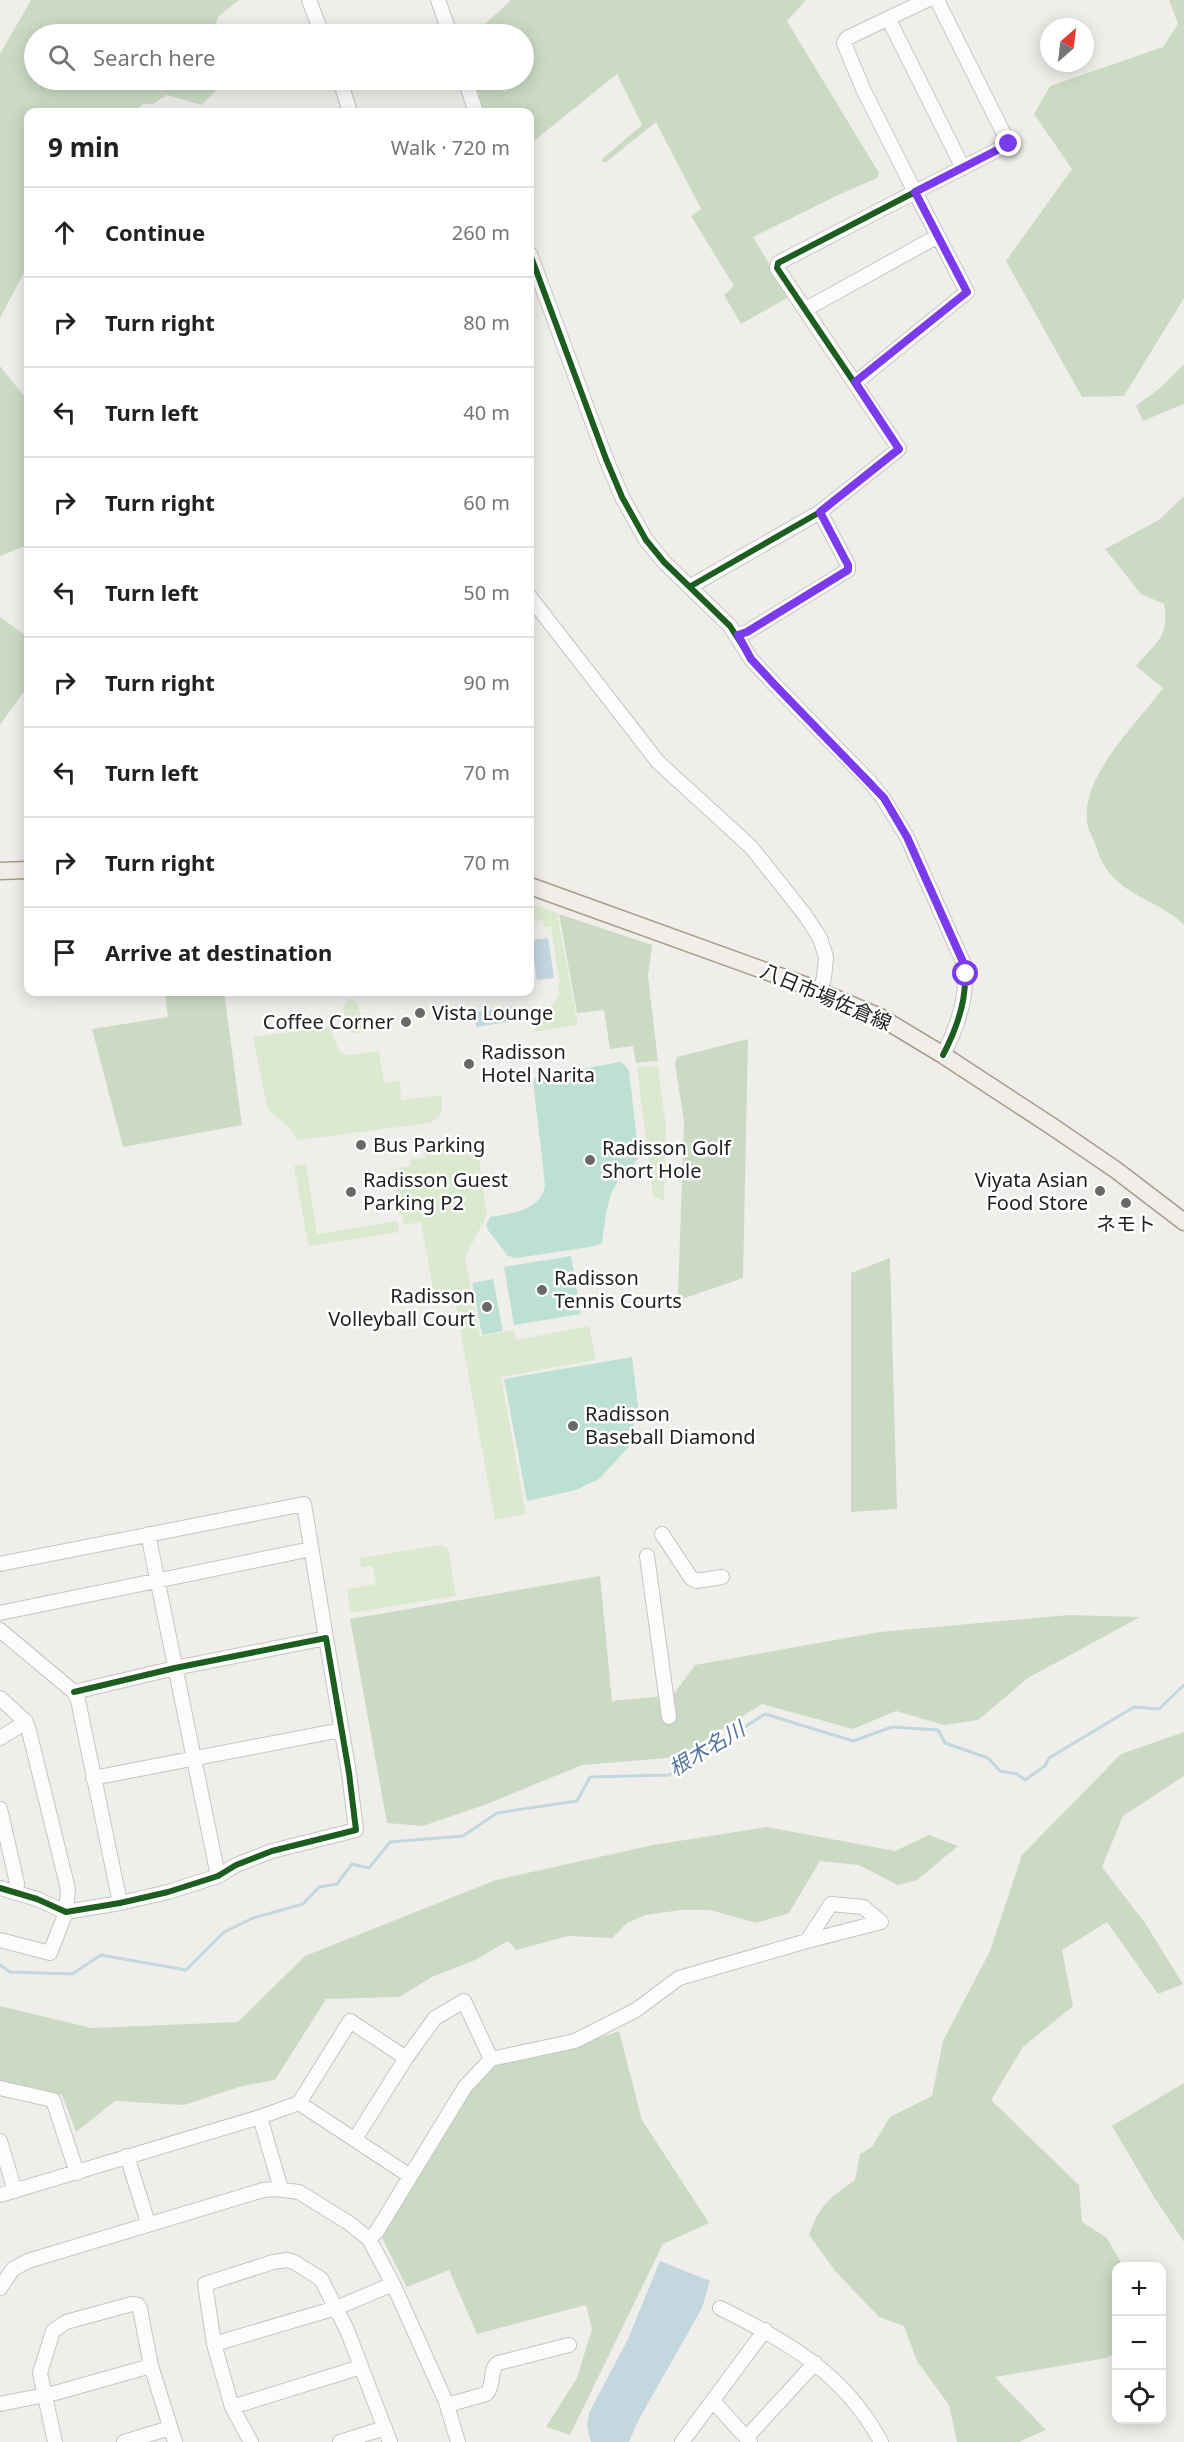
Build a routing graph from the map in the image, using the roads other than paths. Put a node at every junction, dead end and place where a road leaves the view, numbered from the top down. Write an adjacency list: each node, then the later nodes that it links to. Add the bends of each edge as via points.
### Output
1 (309, 0): 6 (street)
2 (438, 0): 7 (street)
3 (927, 0): 5 (street)
4 (937, 0): 12 (street, via 1009,144)
5 (888, 18): 12 (street); 13 (street, via 844,43)
6 (318, 24)
7 (446, 24)
8 (343, 90): 10 (street)
9 (468, 90): 11 (street)
10 (349, 108)
11 (475, 108)
12 (963, 168): 13 (street)
13 (915, 192): 14 (street); 16 (street, via 778,263 777,268)
14 (938, 236): 16 (street); 17 (street, via 967,292)
15 (534, 265): 19 (street, via 622,497 655,552)
16 (806, 309): 17 (street)
17 (855, 382): 18 (street, via 899,449)
18 (820, 512): 19 (street); 21 (street, via 848,570)
19 (691, 586): 21 (street)
20 (534, 602): 25 (street, via 658,762 751,847 805,915 820,938 826,957)
21 (738, 635): 26 (street, via 751,659 884,798 907,837 966,974 956,1030)
22 (24, 870): 23 (main road)
23 (0, 871)
24 (534, 887): 25 (main road, 八日市場佐倉線)
25 (820, 990): 26 (main road, 八日市場佐倉線, via 880,1017)
26 (943, 1054): 27 (main road, 八日市場佐倉線, via 1116,1170)
27 (1184, 1222)
28 (148, 1534): 30 (street, via 304,1504); 32 (street); 34 (street)
29 (662, 1534): 33 (street, via 691,1578 696,1581)
30 (311, 1549): 34 (street); 37 (street)
31 (646, 1556): 41 (street)
32 (0, 1564)
33 (722, 1577)
34 (158, 1580): 35 (street); 38 (street)
35 (0, 1613)
36 (0, 1630): 39 (street)
37 (326, 1638): 38 (street); 43 (street)
38 (175, 1668): 39 (street); 45 (street)
39 (74, 1692): 46 (street)
40 (0, 1698): 42 (street)
41 (669, 1717)
42 (26, 1722): 44 (street); 52 (street, via 68,1889)
43 (341, 1730): 45 (street); 48 (street, via 356,1830 272,1851)
44 (0, 1738)
45 (194, 1758): 46 (street); 48 (street)
46 (93, 1778): 51 (street)
47 (0, 1809): 50 (street)
48 (218, 1876): 51 (street)
49 (0, 1888): 50 (street)
50 (16, 1893): 52 (street)
51 (120, 1903): 52 (street)
52 (66, 1912): 53 (street, via 50,1953)
53 (0, 1940)
54 (807, 1941): 54 (street, via 828,1935 881,1922 863,1907 831,1904); 56 (street, via 679,1978 636,2010 575,2041)
55 (406, 2058): 56 (street, via 435,2019 464,2001); 58 (street, via 350,2021); 60 (street)
56 (490, 2059): 64 (street, via 465,2087)
57 (0, 2088): 63 (street, via 54,2100)
58 (299, 2103): 59 (street); 60 (street)
59 (260, 2117): 62 (street); 65 (street)
60 (355, 2139): 64 (street)
61 (0, 2141): 66 (street)
62 (127, 2156): 63 (street); 68 (street)
63 (77, 2173): 66 (street)
64 (410, 2176): 69 (street)
65 (281, 2189): 68 (street, via 263,2190); 69 (street, via 308,2197)
66 (15, 2191): 67 (street)
67 (0, 2195)
68 (148, 2223): 71 (street, via 28,2261 13,2269)
69 (369, 2239): 70 (street)
70 (393, 2284): 72 (street); 83 (street)
71 (0, 2288)
72 (336, 2308): 75 (street); 75 (street, via 321,2278 294,2262 273,2262 206,2284); 79 (street)
73 (720, 2308): 74 (street)
74 (765, 2330): 77 (street); 81 (street)
75 (214, 2344): 84 (street)
76 (568, 2345): 83 (street, via 498,2363 492,2369 492,2385 486,2394)
77 (816, 2363): 87 (street); 96 (street, via 868,2416)
78 (151, 2366): 80 (street); 80 (street, via 138,2305 66,2322 53,2331 41,2365); 85 (street)
79 (361, 2367): 84 (street); 86 (street)
80 (45, 2395): 82 (street); 88 (street)
81 (713, 2401): 87 (street); 95 (street)
82 (0, 2404)
83 (447, 2405): 94 (street)
84 (232, 2408): 91 (street)
85 (170, 2428): 89 (street); 90 (street)
86 (385, 2428): 92 (street); 93 (street)
87 (748, 2440)
88 (55, 2442)
89 (124, 2442)
90 (175, 2442)
91 (251, 2442)
92 (340, 2442)
93 (390, 2442)
94 (458, 2442)
95 (682, 2442)
96 (881, 2442)

